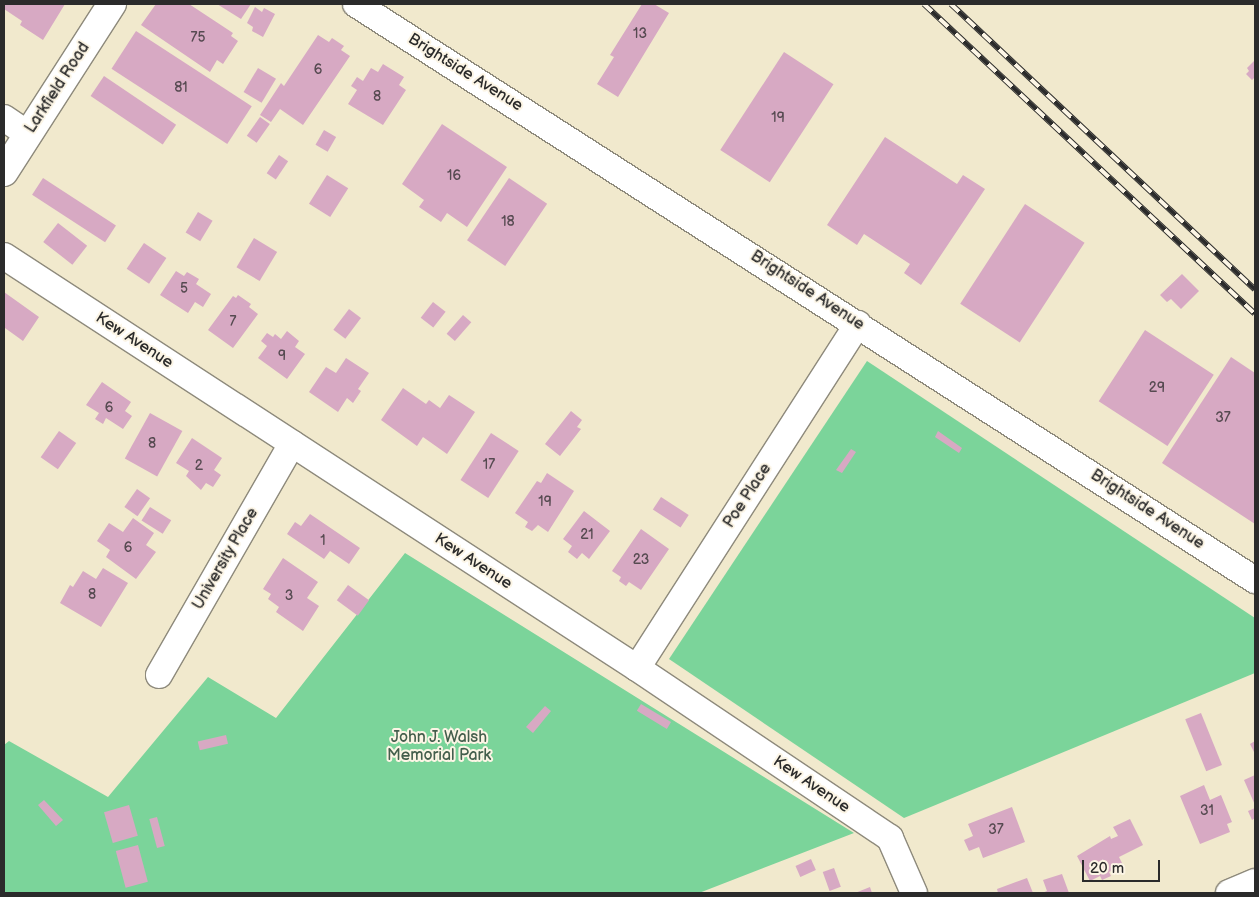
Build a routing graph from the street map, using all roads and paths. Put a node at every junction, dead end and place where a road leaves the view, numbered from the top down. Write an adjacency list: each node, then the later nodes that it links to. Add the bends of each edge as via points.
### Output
1 (112, 4): 4 (main road, Larkfield Road)
2 (356, 4): 7 (street, Brightside Avenue)
3 (4, 118): 4 (street)
4 (28, 134): 5 (main road, Larkfield Road)
5 (4, 172)
6 (4, 256): 8 (street, Kew Avenue)
7 (858, 324): 9 (street, Brightside Avenue); 10 (street, Poe Place)
8 (292, 444): 10 (street, Kew Avenue); 11 (street, University Place)
9 (1255, 580)
10 (637, 668): 13 (street, Kew Avenue, via 890,838)
11 (160, 675)
12 (1255, 882): 14 (street)
13 (914, 893)
14 (1229, 893)

